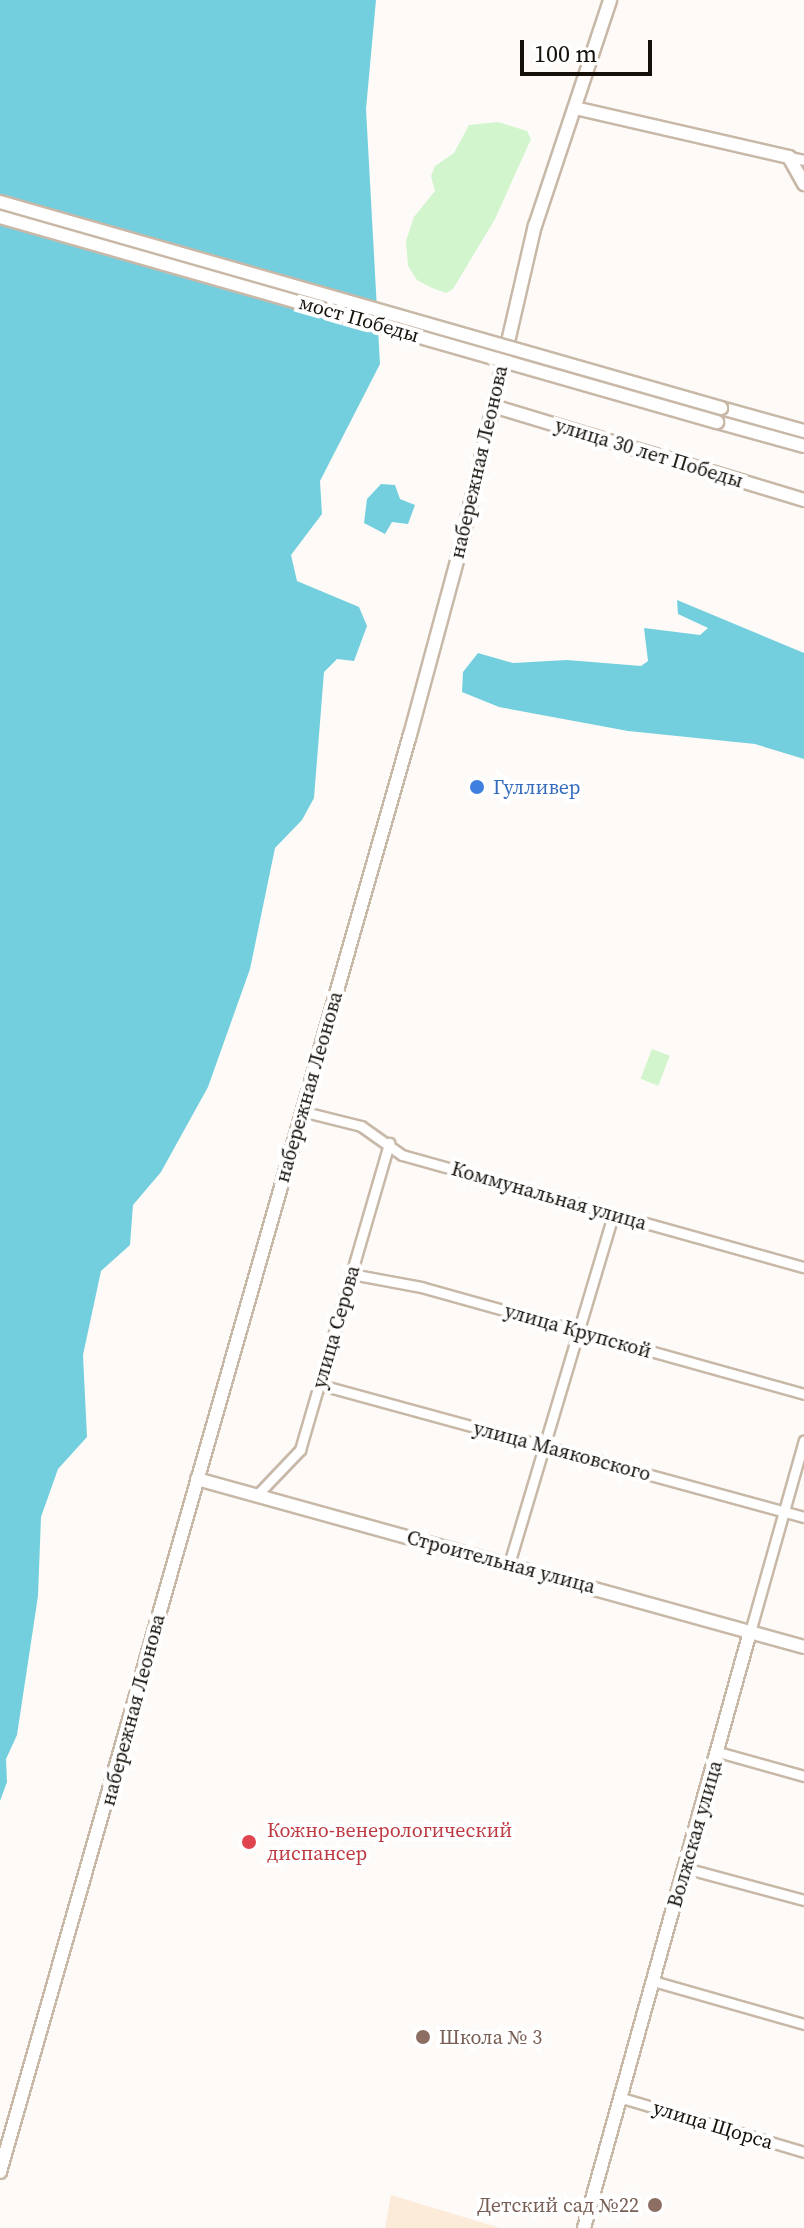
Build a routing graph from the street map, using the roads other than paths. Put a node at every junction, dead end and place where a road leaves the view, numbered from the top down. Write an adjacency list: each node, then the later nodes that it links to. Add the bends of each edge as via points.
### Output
1 (610, 0): 2 (main road, набережная Леонова)
2 (575, 108): 3 (main road); 8 (main road, набережная Леонова, via 535,226)
3 (789, 157): 4 (street); 5 (main road)
4 (804, 160)
5 (804, 184)
6 (0, 202): 9 (main road, bridge)
7 (0, 217): 10 (main road, мост Победы, bridge)
8 (493, 406): 11 (main road, улица 30 лет Победы); 12 (main road, набережная Леонова, via 410,735)
9 (804, 431)
10 (804, 446)
11 (804, 500)
12 (301, 1111): 13 (street, Коммунальная улица, via 361,1126); 22 (main road, набережная Леонова)
13 (389, 1143): 14 (street, Коммунальная улица, via 402,1155); 16 (street, улица Серова)
14 (613, 1215): 15 (street, Коммунальная улица); 17 (street)
15 (804, 1267)
16 (351, 1274): 17 (street, улица Крупской, via 421,1287); 18 (street, улица Серова)
17 (579, 1332): 19 (street, улица Крупской); 21 (street)
18 (321, 1385): 21 (street, улица Маяковского); 23 (street, улица Серова, via 300,1450)
19 (804, 1394)
20 (804, 1440): 24 (street, Волжская улица)
21 (545, 1447): 24 (street, улица Маяковского); 26 (street)
22 (197, 1479): 23 (main road, Строительная улица); 37 (main road, набережная Леонова)
23 (256, 1496): 26 (main road, Строительная улица)
24 (784, 1511): 25 (street, улица Маяковского); 27 (street, Волжская улица)
25 (804, 1517)
26 (509, 1564): 27 (main road, Строительная улица)
27 (750, 1632): 28 (main road, Строительная улица); 29 (main road, Волжская улица)
28 (804, 1647)
29 (718, 1752): 30 (street); 31 (main road, Волжская улица)
30 (804, 1776)
31 (685, 1868): 32 (street); 33 (main road, Волжская улица)
32 (804, 1900)
33 (653, 1981): 34 (street); 35 (main road, Волжская улица)
34 (804, 2024)
35 (622, 2098): 36 (street, улица Щорса); 38 (main road, Волжская улица)
36 (804, 2152)
37 (0, 2172)
38 (584, 2228)

